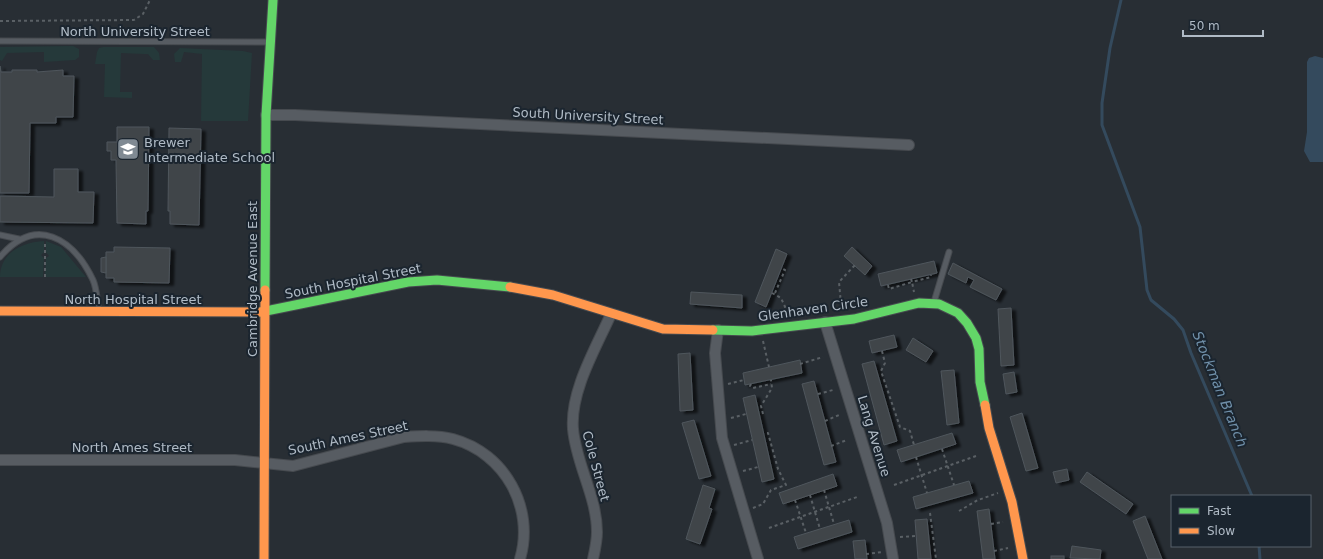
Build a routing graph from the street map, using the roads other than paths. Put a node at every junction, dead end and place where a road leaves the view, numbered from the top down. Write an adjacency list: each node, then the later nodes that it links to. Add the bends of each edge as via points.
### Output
1 (273, 0): 3 (street, Cambridge Avenue East)
2 (0, 41): 3 (lane, North University Street)
3 (270, 42): 4 (street, Cambridge Avenue East)
4 (266, 115): 5 (street, South University Street); 13 (street, Cambridge Avenue East)
5 (909, 145)
6 (0, 235): 7 (lane)
7 (20, 239): 9 (lane); 12 (lane, via 52,236 65,243 82,262 94,282)
8 (949, 252): 10 (lane)
9 (0, 257)
10 (934, 303): 15 (street, Glenhaven Circle, via 919,303 854,319); 24 (street, Glenhaven Circle, via 958,313 976,338 988,428 1012,502)
11 (0, 311): 12 (street, North Hospital Street)
12 (99, 312): 13 (street, North Hospital Street)
13 (265, 312): 14 (street, South Hospital Street, via 408,282 437,280 526,289); 18 (street, Cambridge Avenue East)
14 (611, 314): 16 (street, South Hospital Street, via 663,329); 21 (street, Cole Street, via 578,390 573,415 574,441 597,523)
15 (825, 322): 16 (street, Glenhaven Circle, via 752,331); 23 (street, Lang Avenue, via 887,523)
16 (718, 330): 22 (street, via 715,353 722,438)
17 (0, 460): 18 (street, North Ames Street, via 235,460)
18 (263, 463): 19 (street, Cambridge Avenue East); 20 (street, South Ames Street, via 293,466 404,438 440,437 466,443 490,457 514,488 525,526)
19 (264, 559)
20 (520, 559)
21 (593, 559)
22 (758, 559)
23 (893, 559)
24 (1023, 559)

